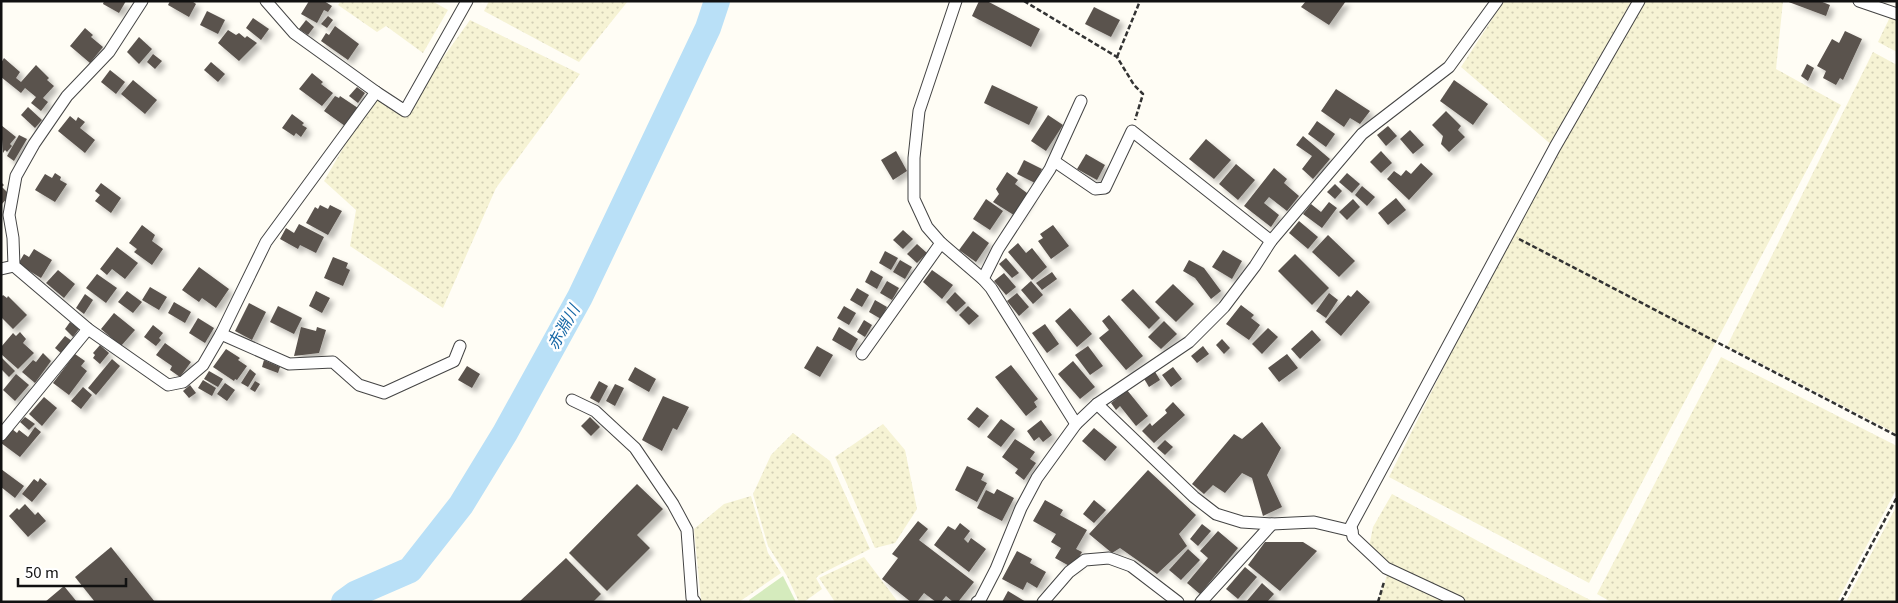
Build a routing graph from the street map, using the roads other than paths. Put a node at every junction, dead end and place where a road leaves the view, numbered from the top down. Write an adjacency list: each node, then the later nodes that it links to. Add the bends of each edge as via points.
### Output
1 (142, 1): 12 (street, via 110,52 67,96 34,144 16,176)
2 (266, 1): 9 (street, via 294,33)
3 (467, 1): 9 (street, via 405,111)
4 (956, 1): 14 (street, via 919,111 914,158 914,199 927,227)
5 (1497, 1): 13 (street, via 1449,67 1362,134)
6 (1639, 1): 27 (street, via 1554,147 1351,526)
7 (1859, 1): 8 (street)
8 (1897, 14)
9 (376, 92): 19 (street, via 266,242)
10 (1081, 101): 11 (street)
11 (1054, 161): 13 (street, via 1096,189 1105,188 1132,131); 17 (street, via 998,249)
12 (5, 212): 15 (street, via 13,238)
13 (1271, 241): 23 (street, via 1224,307 1189,342)
14 (941, 243): 17 (street); 21 (street)
15 (14, 266): 16 (street); 18 (street)
16 (1, 269)
17 (983, 279): 24 (street)
18 (88, 329): 19 (street, via 168,385 183,382 203,365); 25 (street)
19 (221, 334): 20 (street, via 289,364 334,362 359,384 384,392 454,361)
20 (460, 346)
21 (862, 354)
22 (572, 400): 29 (street, via 595,411 635,448 673,504 687,530 692,598)
23 (1097, 404): 24 (street); 26 (street, via 1216,514 1242,522)
24 (1076, 424): 28 (street, via 1037,478)
25 (1, 435)
26 (1272, 524): 27 (street, via 1314,522); 32 (street)
27 (1352, 531): 33 (street, via 1364,549 1389,569)
28 (980, 601)
29 (695, 602)
30 (1043, 602): 31 (street, via 1068,572 1085,560 1109,558 1131,566)
31 (1178, 602)
32 (1201, 602)
33 (1459, 602)

